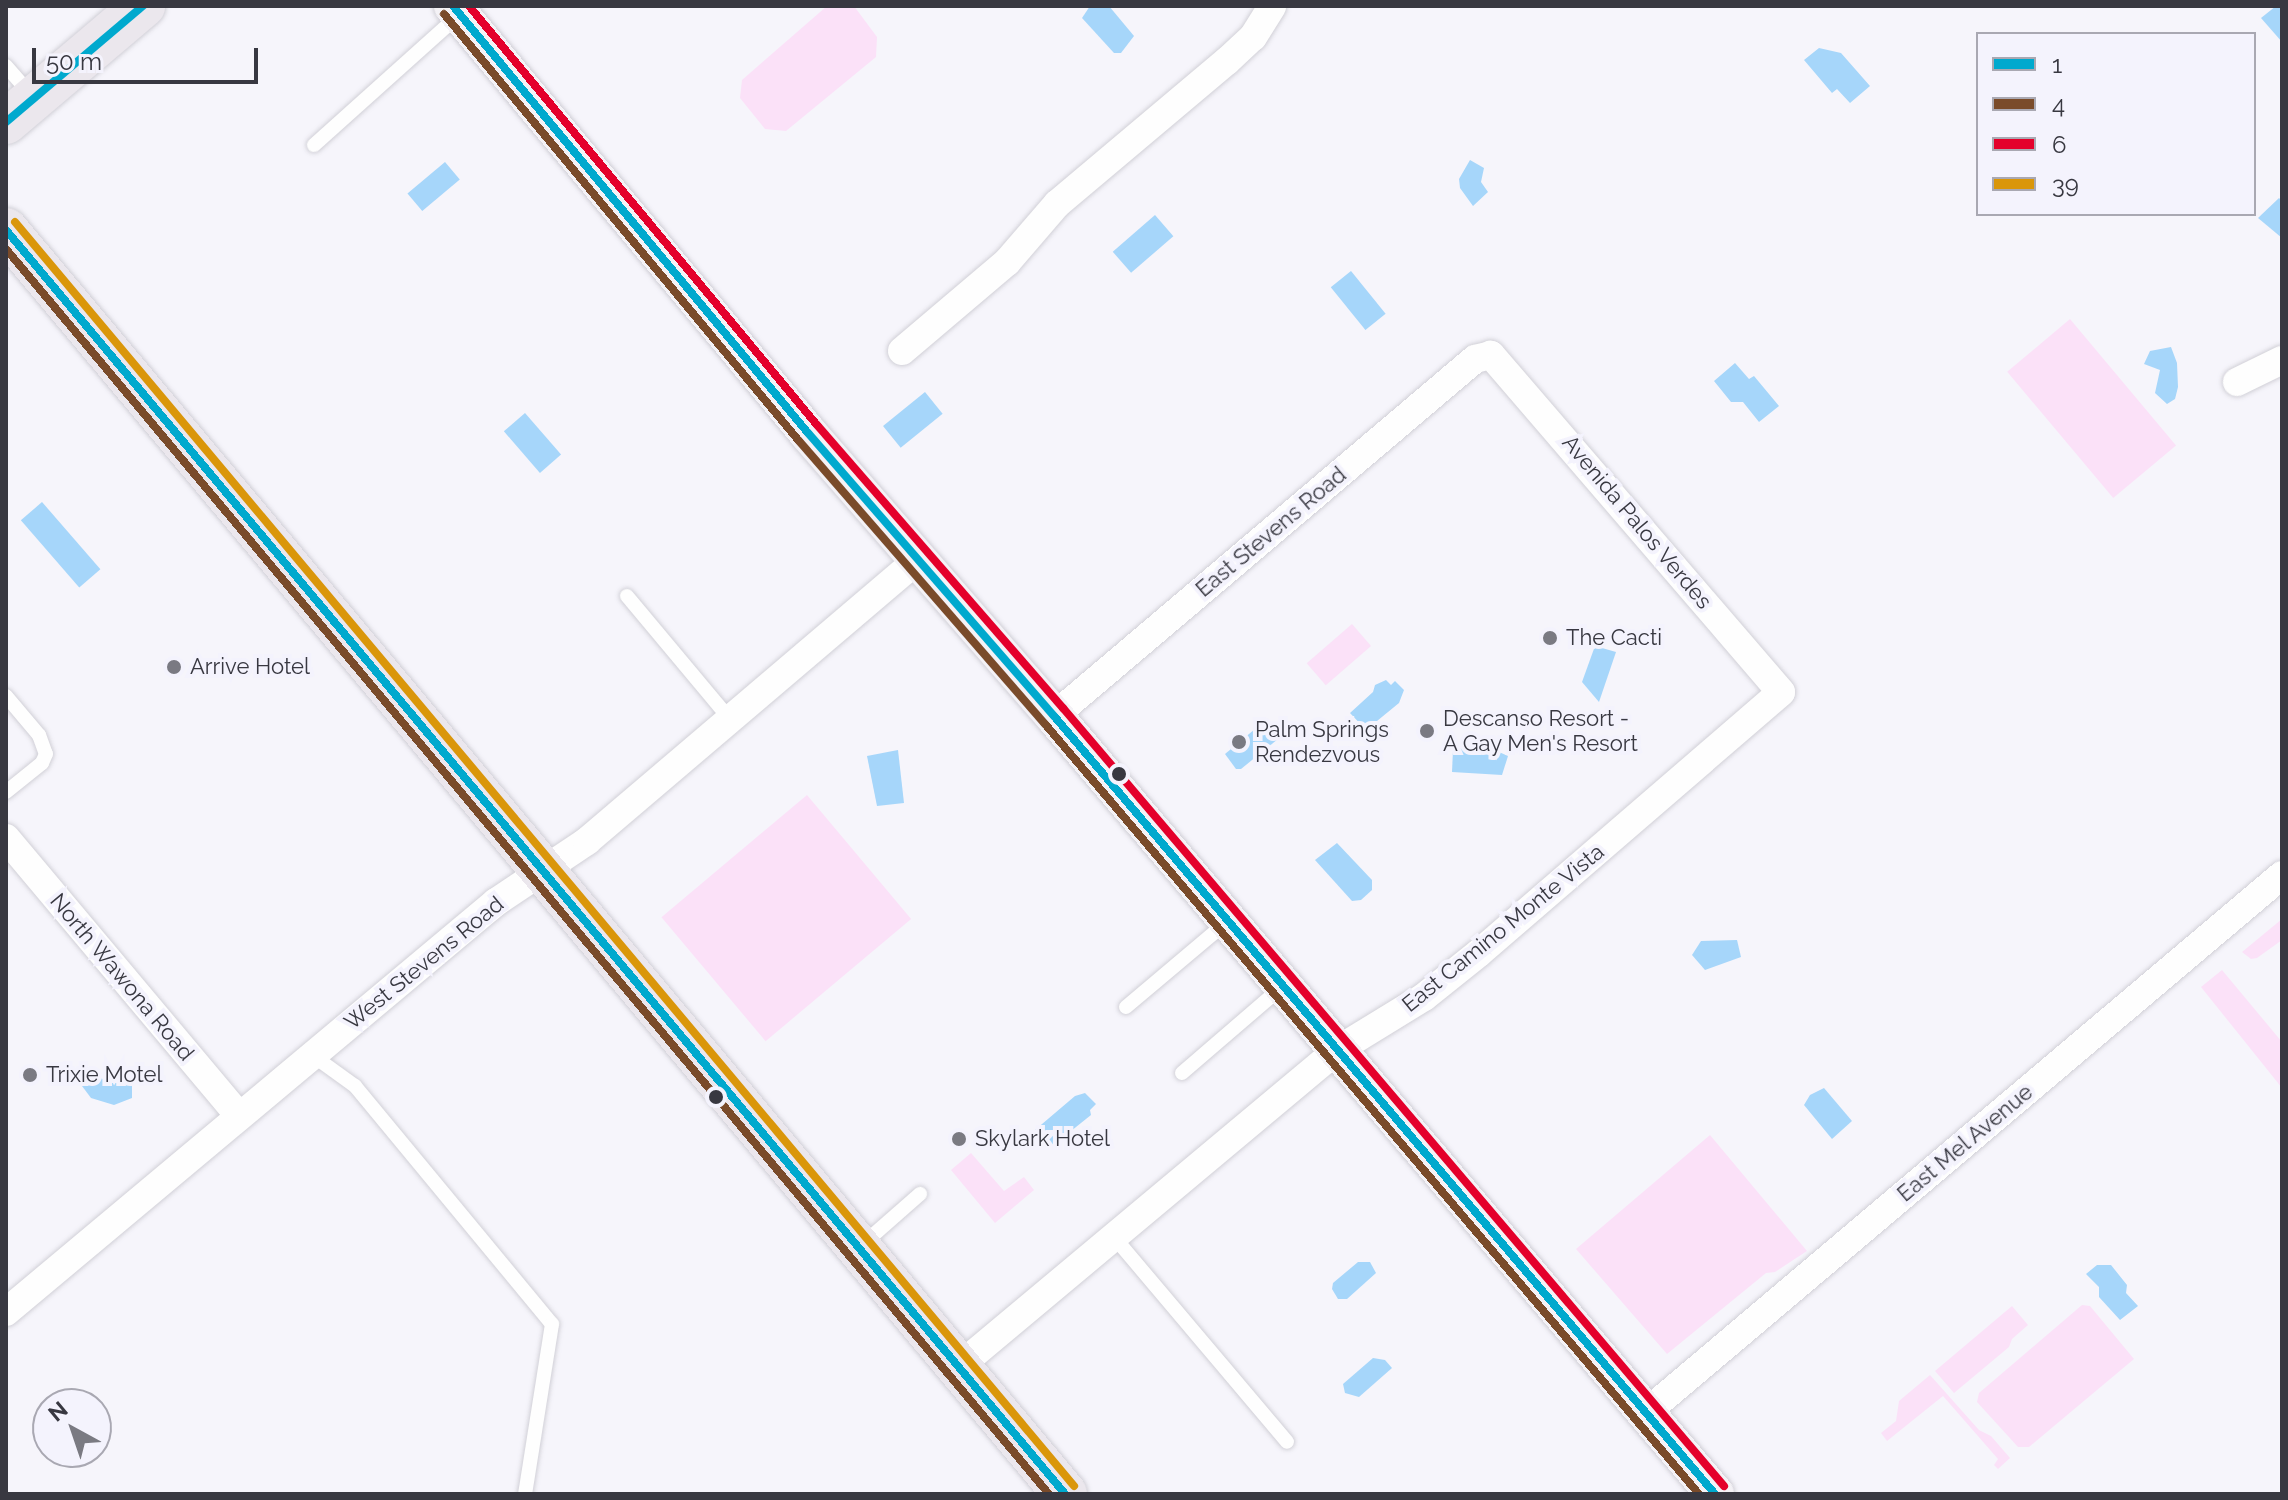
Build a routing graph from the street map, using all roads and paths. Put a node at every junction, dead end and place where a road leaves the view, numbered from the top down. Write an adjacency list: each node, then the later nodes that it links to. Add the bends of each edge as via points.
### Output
1 (143, 6): 5 (main road)
2 (1272, 6): 8 (street, via 1253,37 1057,204 1007,262)
3 (456, 10): 6 (lane); 12 (main road, via 808,433)
4 (6, 66): 5 (lane)
5 (20, 111)
6 (314, 145)
7 (6, 230): 20 (main road)
8 (902, 351)
9 (1491, 355): 14 (street, Avenida Palos Verdes); 16 (street, East Stevens Road, via 1475,359)
10 (2282, 360): 11 (street)
11 (2237, 382)
12 (919, 558): 16 (main road); 17 (street, West Stevens Road)
13 (627, 596): 17 (lane)
14 (1781, 692): 25 (street, East Camino Monte Vista, via 1479,953 1424,997)
15 (6, 696): 18 (lane, via 39,735 46,754)
16 (1054, 716): 22 (main road)
17 (730, 719): 20 (street, West Stevens Road, via 587,841)
18 (6, 792)
19 (6, 838): 28 (street, North Wawona Road)
20 (541, 872): 26 (street, West Stevens Road, via 496,902); 31 (main road)
21 (2282, 875): 34 (street, East Mel Avenue)
22 (1227, 922): 23 (main road); 24 (lane)
23 (1282, 987): 25 (main road); 27 (lane)
24 (1126, 1007)
25 (1336, 1051): 30 (street, East Camino Monte Vista); 34 (main road)
26 (312, 1055): 28 (street, West Stevens Road); 36 (lane, via 355,1086 552,1324)
27 (1182, 1073)
28 (239, 1116): 32 (street, West Stevens Road)
29 (920, 1194): 31 (lane)
30 (1114, 1237): 33 (street, East Camino Monte Vista); 35 (lane)
31 (858, 1249): 33 (main road)
32 (6, 1312)
33 (957, 1368): 37 (main road)
34 (1648, 1411): 38 (main road)
35 (1287, 1442)
36 (525, 1494)
37 (1065, 1494)
38 (1715, 1494)

